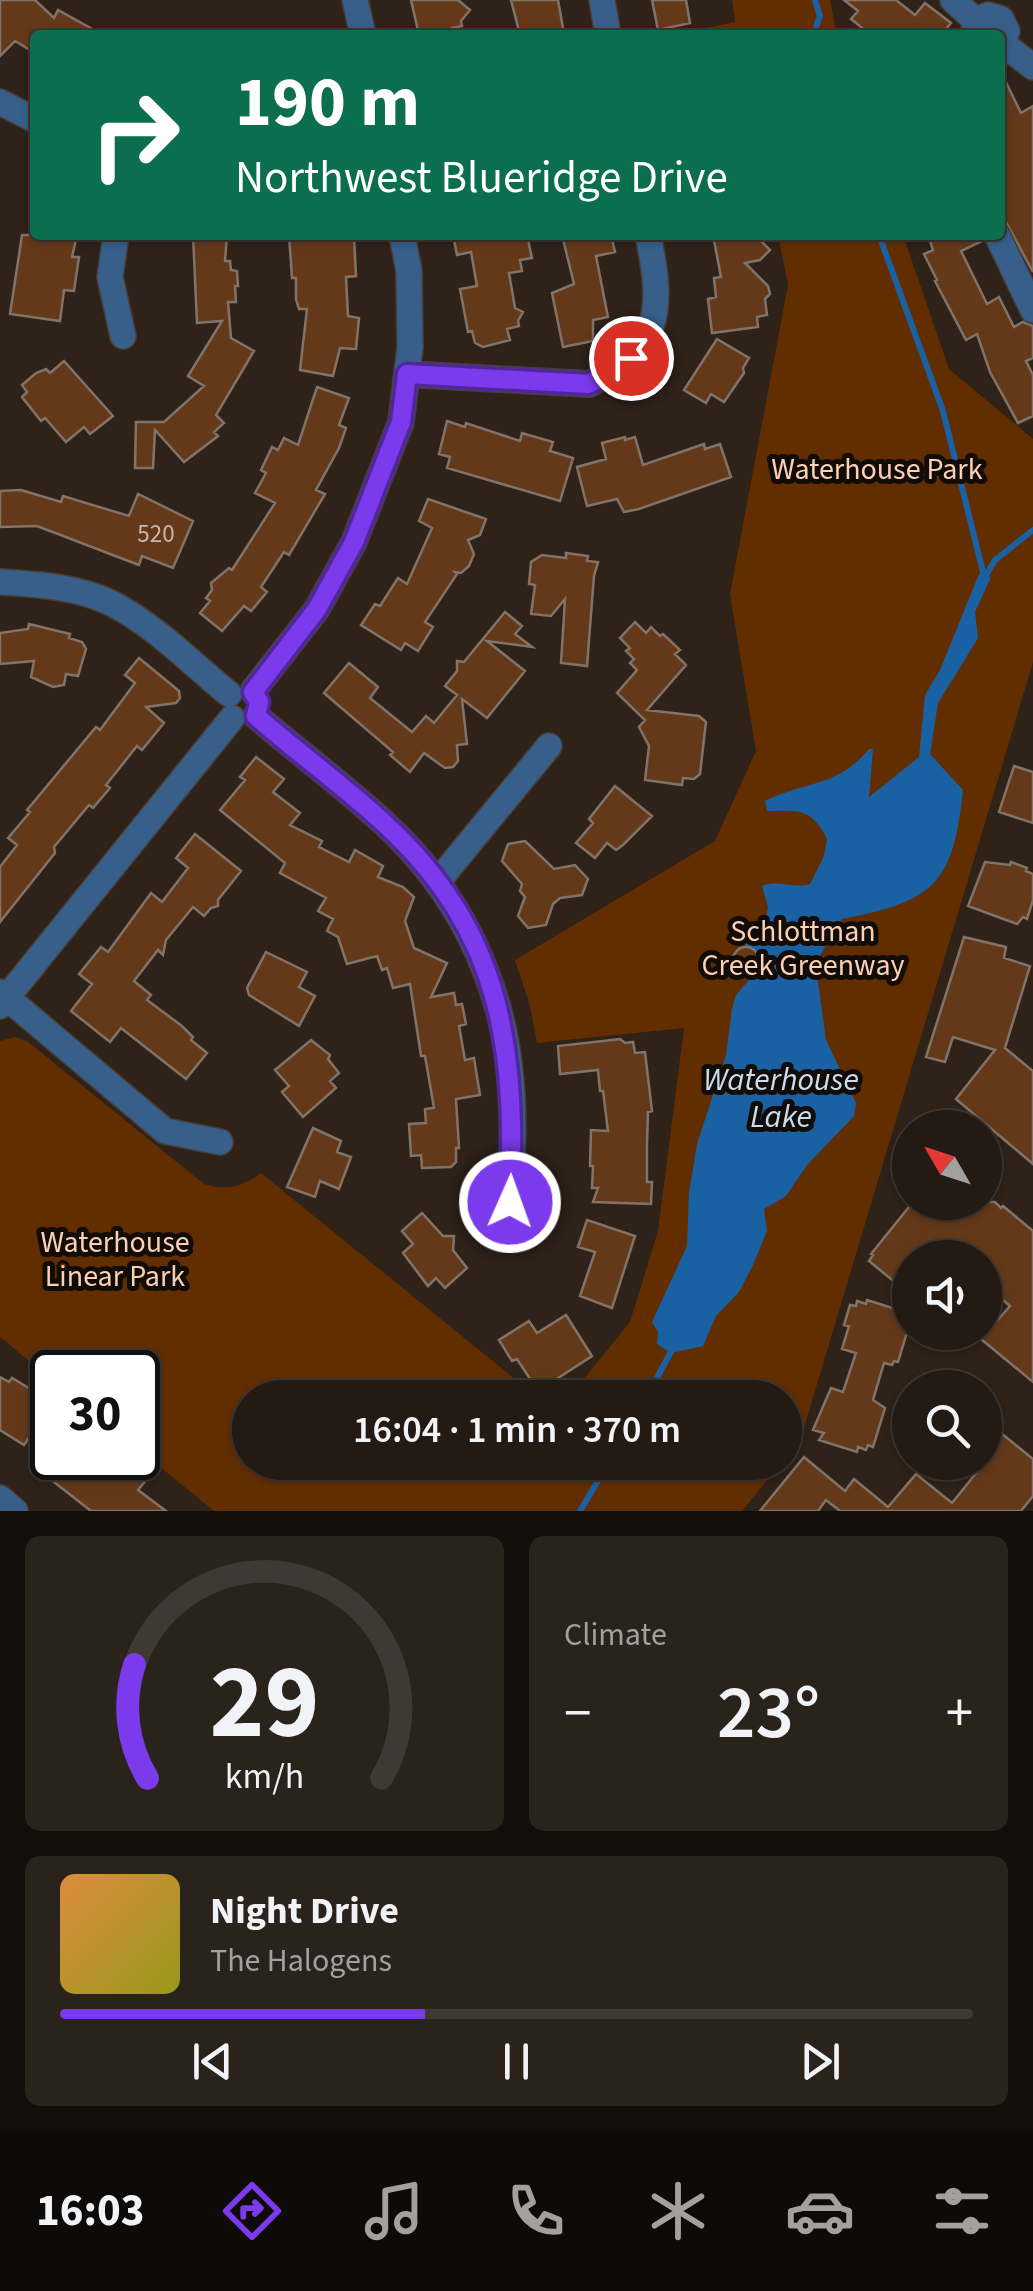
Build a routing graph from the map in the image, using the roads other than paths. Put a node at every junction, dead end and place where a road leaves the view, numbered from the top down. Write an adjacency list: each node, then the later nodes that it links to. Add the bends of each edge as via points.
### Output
1 (356, 0): 5 (street)
2 (602, 0): 6 (street)
3 (953, 0): 4 (street)
4 (995, 27)
5 (362, 30)
6 (607, 30)
7 (1005, 38): 8 (street)
8 (1033, 68)
9 (0, 102): 10 (street)
10 (30, 117)
11 (115, 240): 16 (street, via 110,277)
12 (403, 240): 17 (street, via 409,271)
13 (649, 240): 17 (street, via 658,284 654,317 646,340 612,373 588,384)
14 (1000, 240): 15 (street)
15 (1033, 310)
16 (123, 336)
17 (407, 374): 19 (street, via 401,422 354,542 317,609)
18 (0, 582): 19 (street, via 67,589 111,603)
19 (242, 705): 21 (street, via 387,825); 22 (street)
20 (549, 746): 21 (street)
21 (438, 881): 24 (street, via 484,964 501,1016 512,1106)
22 (3, 999): 23 (street, via 165,1131)
23 (220, 1142)
24 (510, 1202)
25 (0, 1498): 26 (street)
26 (15, 1511)

